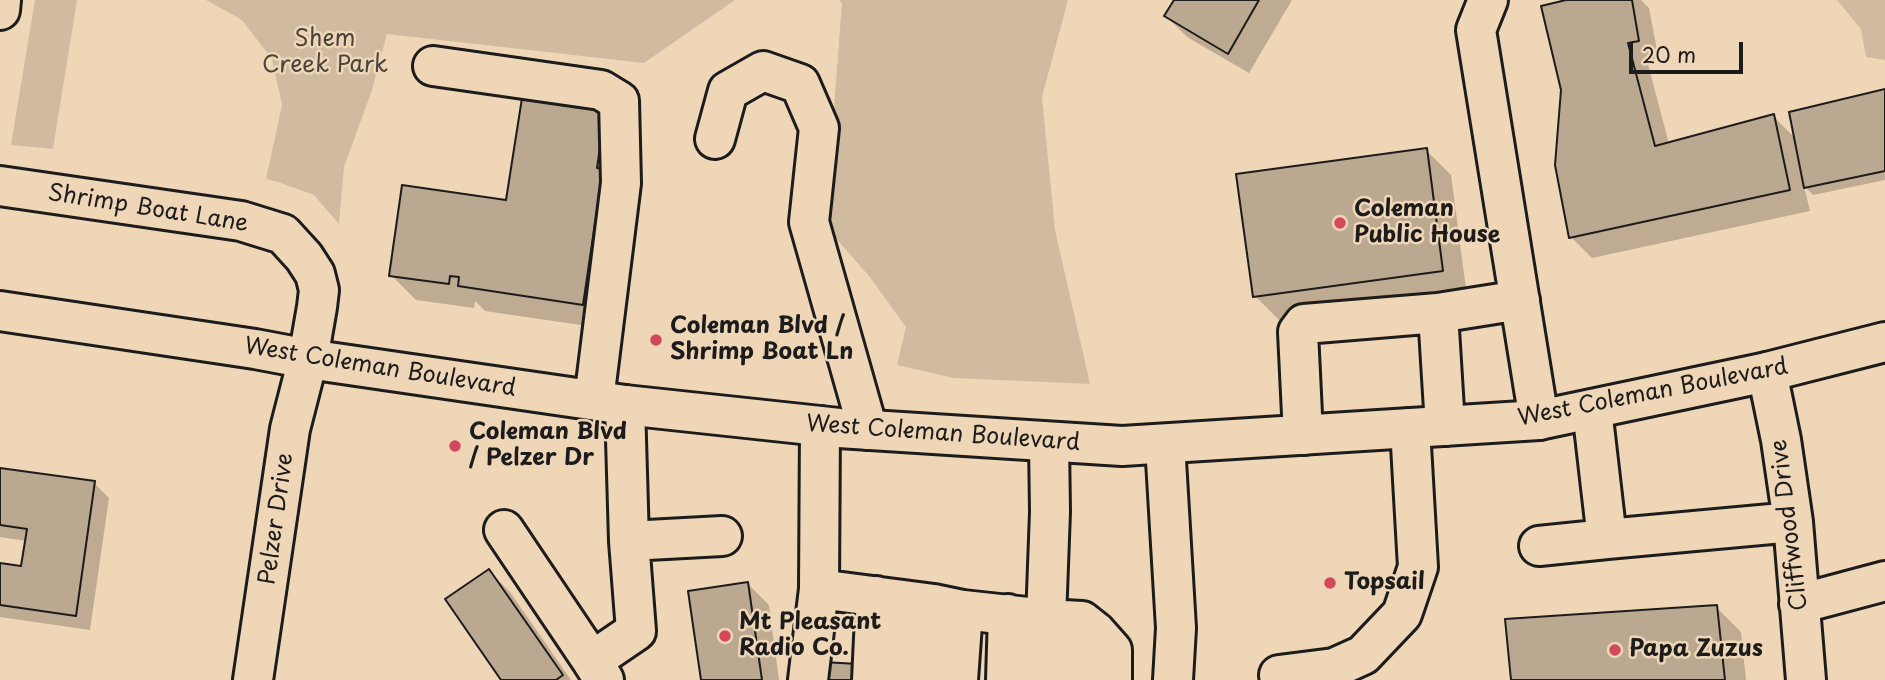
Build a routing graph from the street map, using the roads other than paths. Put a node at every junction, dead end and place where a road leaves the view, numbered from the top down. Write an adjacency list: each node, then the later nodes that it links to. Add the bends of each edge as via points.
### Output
1 (1, 0): 3 (main road)
2 (1488, 0): 7 (main road, via 1476,30)
3 (0, 10)
4 (433, 66): 13 (main road, via 601,90 619,101 621,183)
5 (715, 139): 18 (main road, via 728,90 763,71 800,84 819,128 809,222)
6 (0, 186): 11 (main road, Shrimp Boat Lane, via 241,221 283,234 315,274 319,290)
7 (1520, 300): 9 (main road); 15 (main road)
8 (0, 311): 11 (main road, West Coleman Boulevard)
9 (1438, 313): 17 (main road); 19 (main road, via 1304,324 1298,332)
10 (1885, 342): 12 (main road, West Coleman Boulevard)
11 (308, 359): 13 (main road, West Coleman Boulevard); 34 (main road, Pelzer Drive, via 290,429)
12 (1767, 372): 14 (main road, West Coleman Boulevard); 22 (main road, Cliffwood Drive)
13 (610, 402): 16 (main road, West Coleman Boulevard); 26 (main road)
14 (1592, 409): 15 (main road, West Coleman Boulevard); 25 (main road)
15 (1539, 421): 17 (main road, West Coleman Boulevard)
16 (820, 426): 18 (main road, West Coleman Boulevard); 29 (main road)
17 (1427, 427): 19 (main road, West Coleman Boulevard); 33 (main road, via 1418,567 1402,614 1363,654 1334,668)
18 (868, 430): 20 (main road, West Coleman Boulevard)
19 (1303, 435): 21 (main road, West Coleman Boulevard)
20 (1049, 442): 21 (main road, West Coleman Boulevard); 31 (main road, via 1050,512)
21 (1165, 444): 47 (main road, via 1176,628)
22 (1793, 522): 25 (main road); 30 (main road, Cliffwood Drive)
23 (504, 530): 32 (main road)
24 (722, 536): 26 (main road)
25 (1607, 539): 27 (main road)
26 (629, 541): 32 (main road, via 636,631)
27 (1539, 546)
28 (1885, 581): 30 (main road)
29 (819, 589): 31 (main road); 35 (main road)
30 (1800, 604): 48 (main road, Cliffwood Drive)
31 (990, 611): 36 (main road); 37 (main road); 38 (main road); 39 (main road); 40 (main road); 41 (main road); 42 (main road); 43 (main road); 44 (main road); 45 (main road); 46 (main road, via 1096,632 1112,650)
32 (598, 671)
33 (1279, 675)
34 (253, 680)
35 (808, 680)
36 (873, 680)
37 (903, 680)
38 (930, 680)
39 (958, 680)
40 (982, 680)
41 (1006, 680)
42 (1026, 680)
43 (1043, 680)
44 (1060, 680)
45 (1080, 680)
46 (1112, 680)
47 (1173, 680)
48 (1806, 680)

